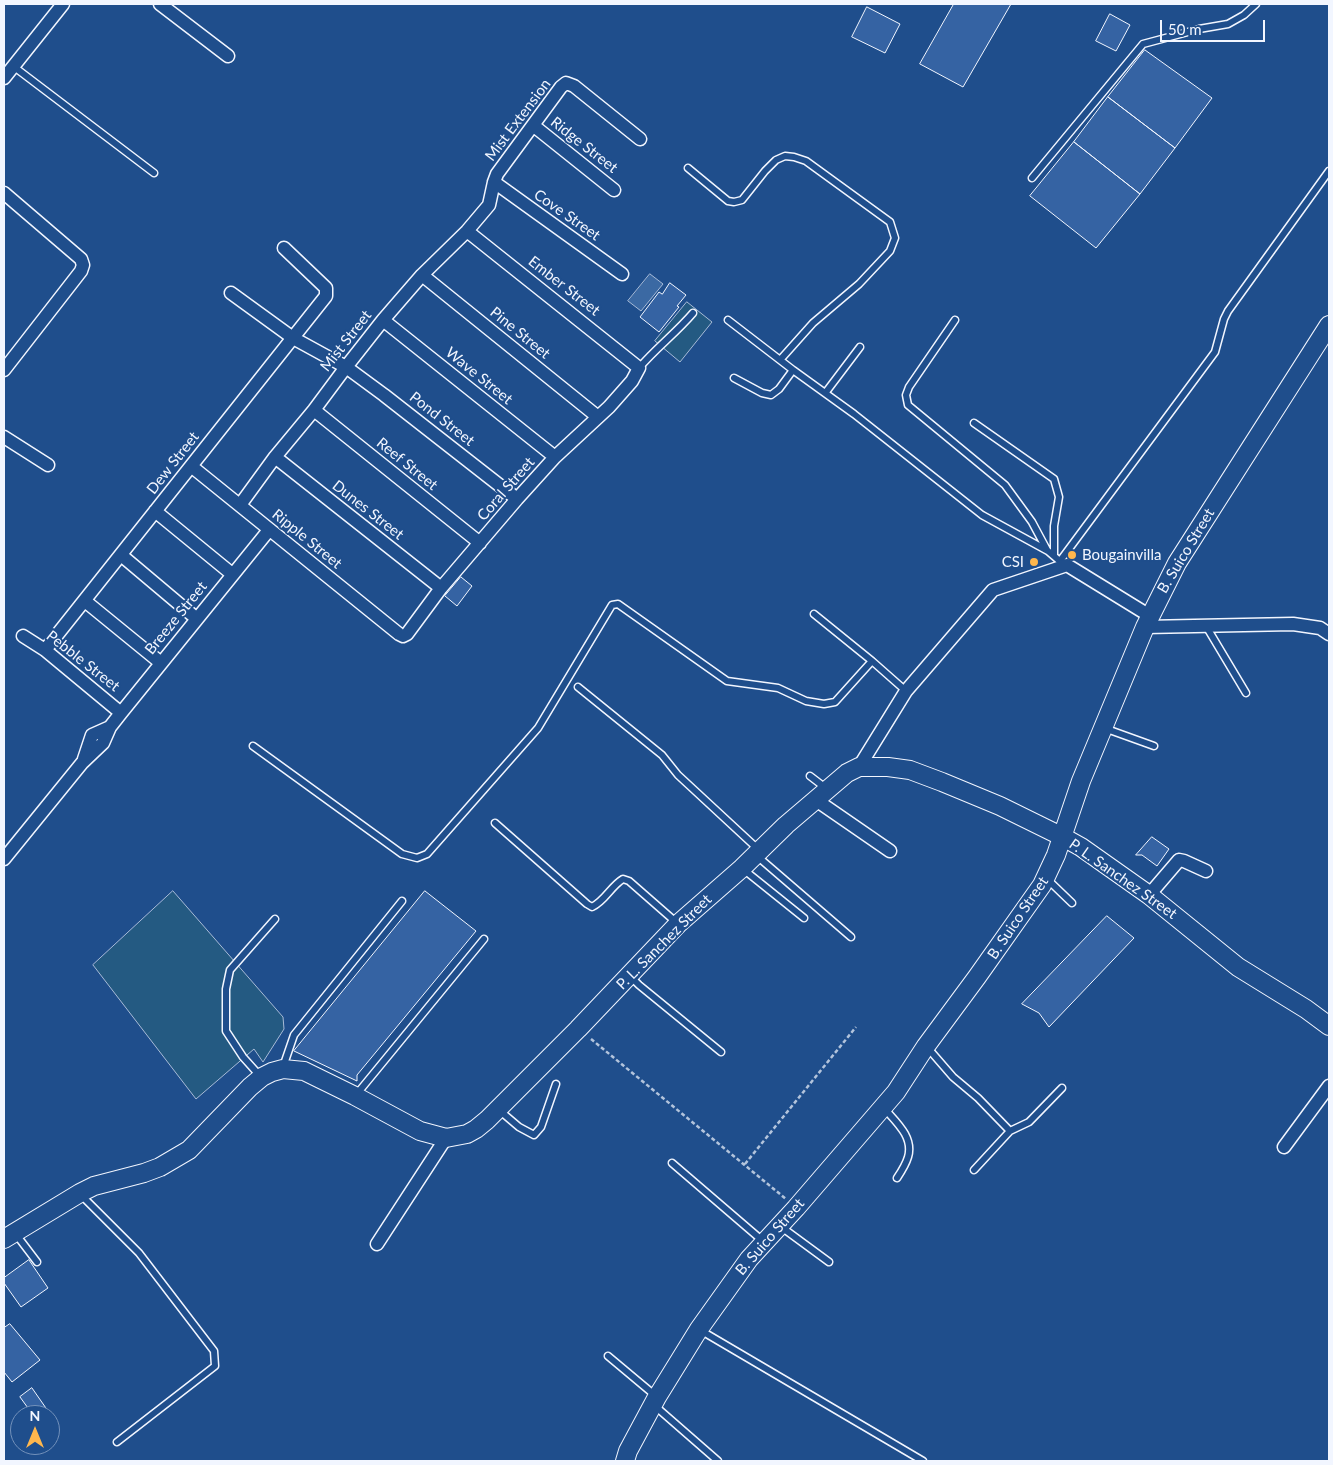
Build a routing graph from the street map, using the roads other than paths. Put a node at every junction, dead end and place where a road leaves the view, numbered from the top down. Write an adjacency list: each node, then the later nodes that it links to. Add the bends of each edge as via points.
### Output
1 (63, 4): 5 (street)
2 (160, 4): 4 (street)
3 (1256, 4): 12 (lane, via 1228,24 1143,44)
4 (228, 56)
5 (13, 66): 6 (street); 11 (lane)
6 (4, 78)
7 (534, 126): 8 (street, Mist Extension, via 566,83); 13 (street, Mist Extension); 14 (street, Ridge Street)
8 (640, 139)
9 (688, 168): 29 (lane, via 728,201 734,202 742,200 776,160 794,157 806,161 890,222 895,238 890,251 859,284 813,323)
10 (1329, 171): 52 (lane, via 1228,311 1215,352)
11 (154, 173)
12 (1032, 178)
13 (494, 182): 16 (street, Mist Extension); 19 (street, Cove Street)
14 (614, 190)
15 (4, 193): 32 (street, via 84,265)
16 (489, 205): 17 (street, Mist Street)
17 (467, 231): 20 (street, Mist Street); 31 (street, Ember Street)
18 (284, 248): 27 (street, Dew Street, via 326,288 326,296)
19 (622, 274)
20 (422, 275): 23 (street, Mist Street); 37 (street, Pine Street)
21 (231, 293): 27 (street, Pond Street)
22 (693, 313): 31 (lane)
23 (383, 320): 30 (street, Mist Street); 41 (street, Wave Street)
24 (728, 320): 29 (lane)
25 (955, 320): 49 (lane, via 909,386 908,404 1005,484)
26 (1329, 324): 58 (street, B. Suico Street, via 1177,563)
27 (293, 338): 30 (street, Pond Street); 43 (street, Dew Street)
28 (860, 347): 35 (lane)
29 (780, 360): 33 (lane)
30 (346, 367): 36 (street, Mist Street); 44 (street, Pond Street)
31 (639, 368): 37 (street, Coral Street)
32 (4, 370)
33 (793, 370): 34 (lane, via 771,395); 35 (lane)
34 (734, 378)
35 (826, 392): 49 (lane, via 982,515)
36 (314, 410): 40 (street, Mist Street); 48 (street, Reef Street)
37 (598, 417): 41 (street, Coral Street)
38 (974, 423): 51 (lane, via 1054,480 1059,496)
39 (4, 437): 42 (street)
40 (275, 457): 45 (street, Mist Street); 54 (street, Dunes Street)
41 (555, 458): 44 (street, Coral Street)
42 (48, 465)
43 (191, 466): 45 (street, Ripple Street); 46 (street, Dew Street)
44 (517, 499): 48 (street, Coral Street)
45 (240, 505): 47 (street, Ripple Street)
46 (155, 511): 50 (street, Dew Street); 53 (street)
47 (269, 530): 53 (street, Breeze Street); 62 (street, Ripple Street)
48 (480, 544): 54 (street, Coral Street)
49 (1048, 551): 51 (lane)
50 (121, 555): 55 (street, Dew Street); 57 (street)
51 (1054, 556): 52 (lane)
52 (1063, 563): 58 (street); 67 (street, via 993,590)
53 (232, 574): 57 (street, Breeze Street)
54 (441, 588): 62 (street, Coral Street)
55 (85, 600): 63 (street, Dew Street); 65 (street)
56 (814, 614): 64 (lane)
57 (197, 619): 65 (street, Breeze Street)
58 (1147, 622): 59 (street); 70 (street, B. Suico Street)
59 (1206, 626): 60 (street, via 1293,624 1320,628); 68 (lane)
60 (1329, 634)
61 (23, 636): 63 (street, Pebble Street)
62 (403, 636)
63 (45, 650): 69 (street, Pebble Street)
64 (872, 661): 67 (lane); 71 (lane, via 835,702 806,701 778,688 727,682 618,604 612,605 538,728 427,854 417,858 402,854)
65 (160, 663): 69 (street, Breeze Street)
66 (578, 688): 79 (lane, via 662,755 678,775)
67 (906, 691): 73 (street)
68 (1246, 693)
69 (121, 713): 80 (street, Breeze Street, via 110,727 92,735 82,763)
70 (1104, 728): 72 (lane); 77 (street, B. Suico Street, via 1081,781)
71 (253, 746)
72 (1154, 746)
73 (859, 767): 75 (street, P. L. Sanchez Street, via 847,772); 77 (street, P. L. Sanchez Street, via 888,767 918,773 1000,806)
74 (810, 776): 75 (lane)
75 (822, 795): 78 (street); 79 (street, P. L. Sanchez Street)
76 (495, 823): 89 (lane, via 592,907 624,879)
77 (1063, 837): 83 (street, B. Suico Street); 84 (street, P. L. Sanchez Street)
78 (890, 851)
79 (758, 853): 81 (street, P. L. Sanchez Street); 90 (lane)
80 (4, 859)
81 (742, 868): 87 (lane); 89 (street, P. L. Sanchez Street)
82 (1206, 871): 84 (street, via 1179,860)
83 (1046, 878): 86 (lane); 94 (street, B. Suico Street)
84 (1149, 894): 93 (street, P. L. Sanchez Street, via 1238,967)
85 (402, 901): 96 (lane, via 294,1035)
86 (1072, 903)
87 (804, 918)
88 (275, 919): 97 (lane, via 230,970 226,989 226,1031 243,1057)
89 (678, 924): 92 (street, P. L. Sanchez Street)
90 (851, 937)
91 (484, 939): 101 (lane)
92 (630, 976): 95 (lane); 103 (street, P. L. Sanchez Street)
93 (1329, 1026)
94 (926, 1046): 102 (street, B. Suico Street); 104 (lane, via 953,1077)
95 (721, 1052)
96 (282, 1069): 97 (street, P. L. Sanchez Street); 101 (street, P. L. Sanchez Street, via 304,1071)
97 (262, 1077): 110 (street, P. L. Sanchez Street, via 189,1150 160,1167)
98 (556, 1084): 103 (lane, via 541,1127 534,1135 519,1127)
99 (1329, 1086): 106 (street)
100 (1062, 1088): 104 (lane, via 1028,1122)
101 (355, 1096): 105 (street, P. L. Sanchez Street, via 420,1131)
102 (884, 1107): 109 (lane, via 906,1135 910,1146 908,1158); 111 (street, B. Suico Street)
103 (498, 1108): 105 (street, P. L. Sanchez Street, via 476,1129)
104 (1010, 1131): 108 (lane)
105 (446, 1138): 114 (street)
106 (1284, 1147)
107 (672, 1163): 113 (lane)
108 (974, 1170)
109 (897, 1178)
110 (89, 1186): 112 (street, P. L. Sanchez Street); 120 (lane, via 214,1352 215,1366)
111 (779, 1225): 113 (street, B. Suico Street); 116 (lane)
112 (9, 1236): 115 (lane)
113 (764, 1242): 117 (street, B. Suico Street)
114 (377, 1244)
115 (36, 1262)
116 (829, 1262)
117 (699, 1329): 119 (street, B. Suico Street); 123 (lane)
118 (608, 1356): 119 (lane)
119 (655, 1401): 121 (street, B. Suico Street, via 628,1451); 122 (lane)
120 (117, 1442)
121 (626, 1461)
122 (718, 1461)
123 (923, 1461)

